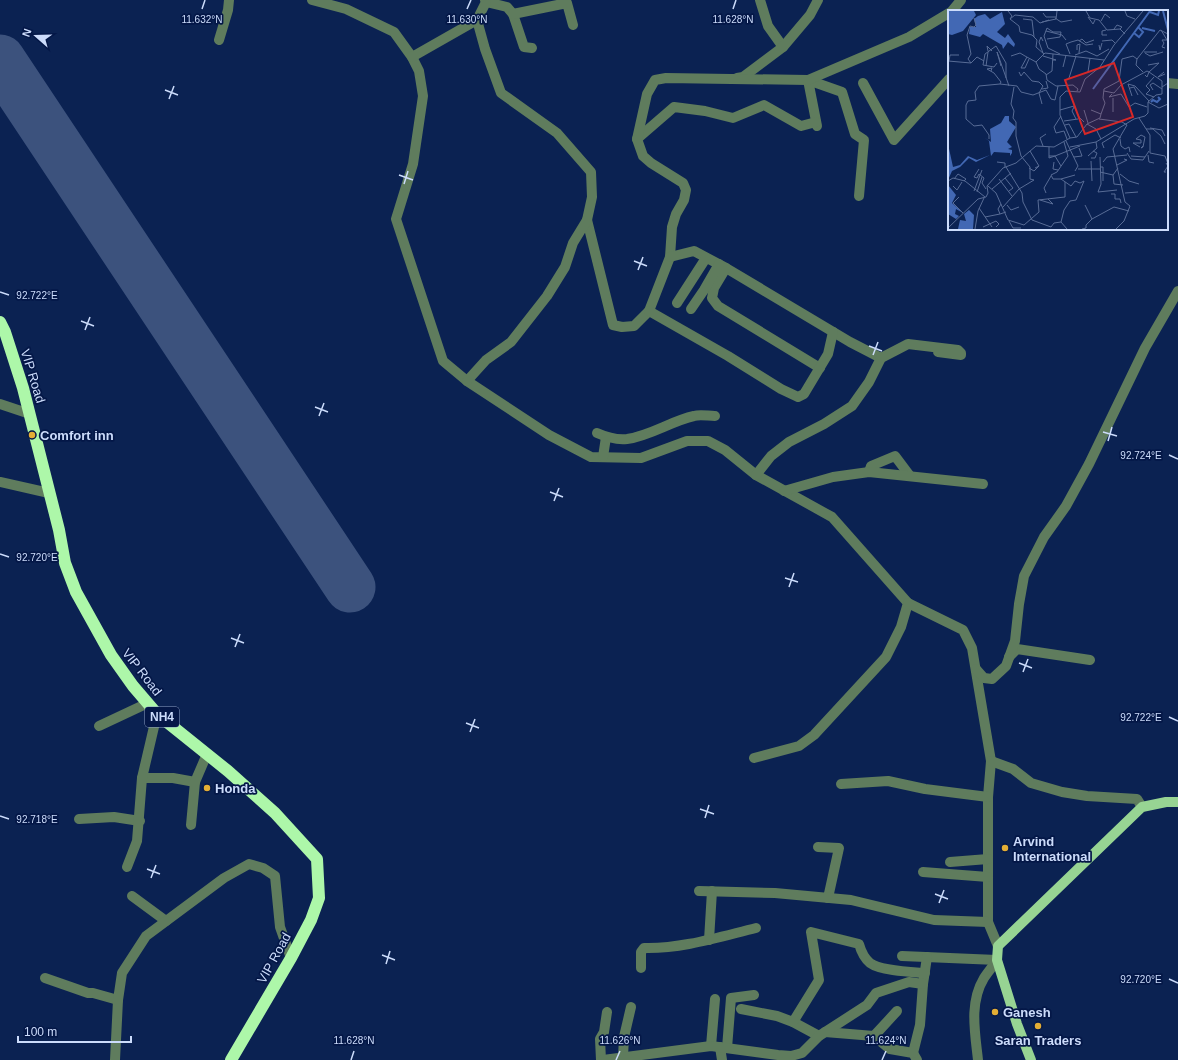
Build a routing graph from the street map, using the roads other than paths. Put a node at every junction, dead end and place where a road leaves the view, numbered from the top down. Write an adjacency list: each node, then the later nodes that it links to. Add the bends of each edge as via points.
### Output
1 (229, 0): 12 (street)
2 (312, 0): 15 (street, via 346,9 394,32)
3 (760, 0): 13 (street, via 768,26)
4 (818, 0): 13 (street, via 810,15)
5 (960, 0): 7 (street)
6 (485, 1): 8 (street, via 508,7); 10 (street)
7 (953, 10)
8 (513, 14): 11 (street, via 567,3); 14 (street, via 524,47)
9 (948, 14): 17 (street, via 909,37)
10 (477, 20): 15 (street); 24 (street, via 501,93 557,133 591,172 592,197)
11 (573, 25)
12 (219, 40)
13 (783, 47): 16 (street, via 743,77)
14 (532, 48)
15 (412, 57): 37 (street, via 419,71 423,96 413,164 396,219 443,361)
16 (732, 79): 17 (street); 22 (street, via 655,80 647,94)
17 (808, 80): 22 (street, via 817,124 801,126 764,105 733,118 674,107); 23 (street, via 842,92 855,134 864,140)
18 (948, 80): 19 (street, via 894,140)
19 (863, 83)
20 (1168, 83): 21 (street)
21 (1178, 84)
22 (636, 139): 25 (street, via 643,156 683,183 686,190 672,227)
23 (858, 196)
24 (587, 220): 31 (street, via 613,325 634,326); 37 (street, via 573,243 565,267 547,296 511,342 486,360)
25 (670, 257): 26 (street, via 694,251); 31 (street)
26 (706, 258): 27 (street); 29 (street)
27 (722, 266): 30 (street); 33 (street); 36 (street, via 712,298 718,306)
28 (1178, 291): 50 (street, via 1144,348 1089,464 1066,506 1044,537 1024,576 1015,640)
29 (677, 303)
30 (691, 309)
31 (649, 311): 36 (street, via 798,397 804,394)
32 (2, 328): 39 (highway, VIP Road / NH4)
33 (833, 332): 35 (street); 36 (street, via 828,354)
34 (938, 352): 35 (street, via 960,355 961,353 958,350 908,344)
35 (881, 358): 43 (street, via 869,382 852,406 789,442 771,456)
36 (820, 368)
37 (467, 381): 41 (street, via 549,435 591,457)
38 (0, 404): 39 (street)
39 (30, 414): 48 (highway, VIP Road / NH4)
40 (715, 416): 41 (street, via 696,415 626,439 601,435)
41 (602, 457): 43 (street, via 641,458 687,441 708,441 725,450)
42 (869, 472): 44 (street); 44 (street, via 871,466 895,456); 47 (street, via 833,477)
43 (756, 476): 47 (street)
44 (910, 476): 46 (street)
45 (0, 482): 48 (street)
46 (983, 484)
47 (784, 491): 49 (street, via 832,517)
48 (49, 493): 53 (highway, VIP Road / NH4, via 65,563 76,592 111,655)
49 (908, 603): 52 (street, via 963,630 972,648); 57 (street, via 901,627 886,657 814,735 799,746)
50 (1009, 657): 51 (street, via 1017,650); 52 (street, via 1006,666 992,678 984,678)
51 (1090, 660)
52 (976, 669): 58 (street)
53 (148, 703): 54 (highway, VIP Road / NH4); 55 (street)
54 (157, 714): 56 (highway, VIP Road / NH4); 59 (street)
55 (99, 726)
56 (207, 754): 60 (street); 85 (highway, VIP Road / NH4, via 275,813 317,859 319,898)
57 (754, 758)
58 (990, 761): 62 (street); 64 (street, via 1013,769 1031,783 1087,796 1137,799)
59 (142, 778): 60 (street, via 173,778); 66 (street)
60 (195, 782): 67 (street)
61 (841, 784): 62 (street, via 888,781 925,789)
62 (988, 797): 69 (street)
63 (1178, 802): 64 (main road)
64 (1142, 807): 82 (main road)
65 (78, 819): 66 (street, via 114,817)
66 (140, 821): 71 (street, via 137,840)
67 (191, 825)
68 (818, 847): 77 (street, via 839,848)
69 (988, 859): 70 (street); 73 (street)
70 (950, 862)
71 (127, 867)
72 (922, 872): 73 (street)
73 (988, 877): 79 (street)
74 (699, 891): 75 (street)
75 (712, 891): 77 (street); 81 (street)
76 (132, 896): 78 (street)
77 (828, 898): 79 (street, via 851,900 934,920)
78 (166, 921): 85 (street, via 224,878 248,864 263,868 275,876 280,927); 93 (street, via 146,936 122,973)
79 (988, 922): 82 (street)
80 (756, 928): 81 (street)
81 (709, 940): 87 (street, via 658,949 644,948 641,952)
82 (998, 946): 86 (main road)
83 (902, 956): 84 (street)
84 (927, 957): 86 (street); 88 (street)
85 (291, 958): 107 (highway, VIP Road / NH4)
86 (997, 960): 110 (street, via 984,978 976,998 974,1017); 111 (main road)
87 (641, 968)
88 (925, 973): 90 (street); 98 (street, via 871,964 864,957 859,944 811,932 819,980)
89 (45, 978): 93 (street)
90 (923, 984): 99 (street, via 909,982 876,993 866,1005); 103 (street)
91 (754, 995): 101 (street, via 731,998)
92 (715, 999): 101 (street)
93 (118, 1000): 106 (street)
94 (631, 1008): 105 (street, via 624,1037)
95 (741, 1009): 98 (street)
96 (897, 1011): 100 (street)
97 (607, 1012): 108 (street, via 604,1032 600,1039)
98 (793, 1022): 99 (street)
99 (822, 1034): 100 (street); 104 (street)
100 (874, 1036): 103 (street, via 890,1049)
101 (719, 1047): 102 (street); 105 (street); 109 (street)
102 (752, 1056): 104 (street)
103 (915, 1056)
104 (804, 1057)
105 (626, 1058): 108 (street)
106 (115, 1060)
107 (231, 1060)
108 (602, 1060)
109 (722, 1060)
110 (978, 1060)
111 (1031, 1060)

